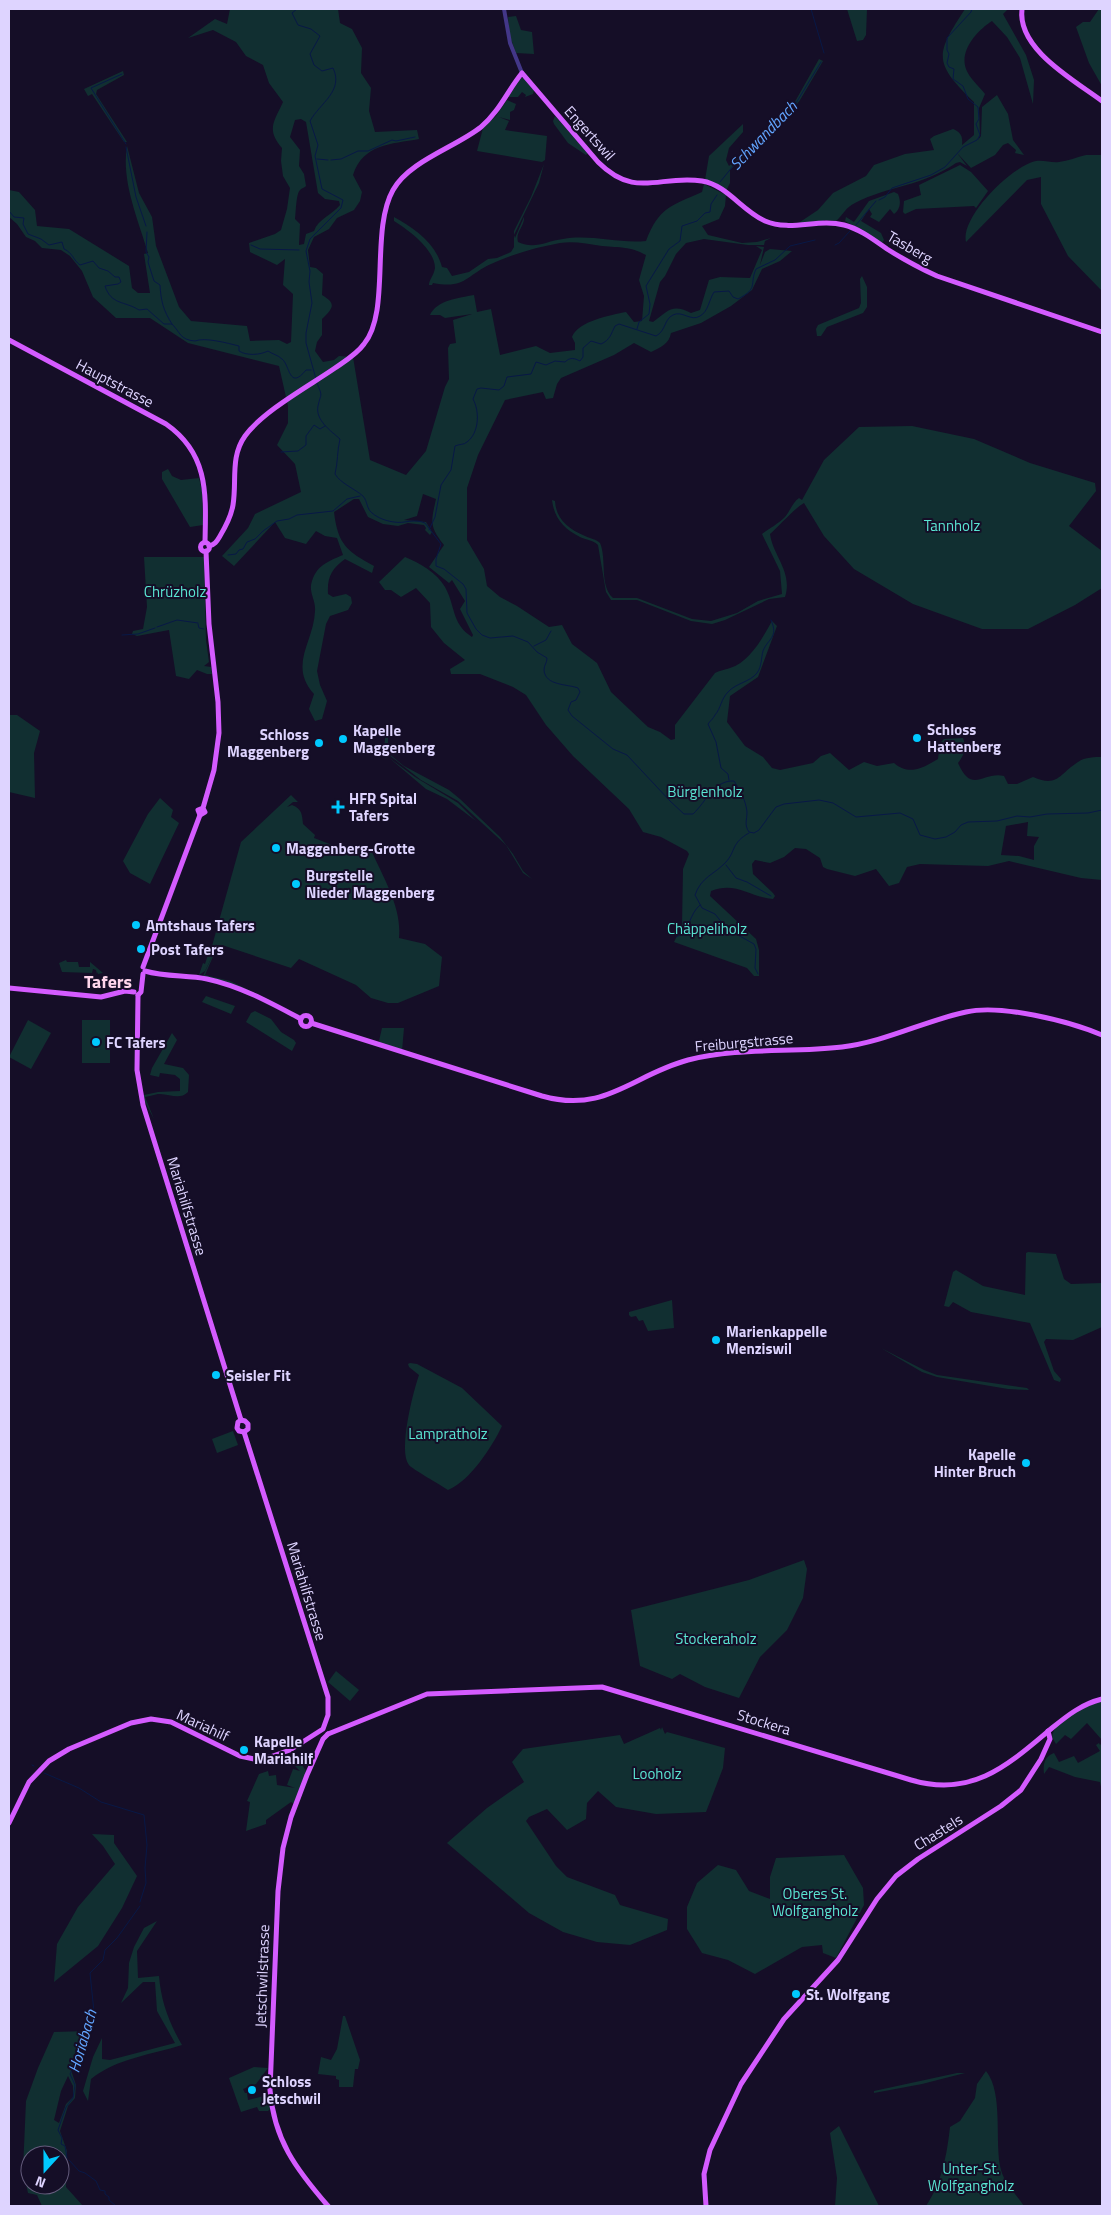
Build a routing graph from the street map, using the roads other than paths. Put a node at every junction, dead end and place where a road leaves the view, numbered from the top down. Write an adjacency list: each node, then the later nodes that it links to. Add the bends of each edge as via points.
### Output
1 (504, 9): 3 (street, Engertswil, via 510,43)
2 (1022, 9): 4 (main road, via 1023,28 1034,48)
3 (522, 73): 5 (main road, Engertswil, via 602,166 623,180 646,184 695,180); 9 (main road, via 491,118 475,132 414,168 394,189 384,220 373,327 364,345 255,424 241,442 235,459 231,513 218,539)
4 (1102, 101)
5 (714, 185): 6 (main road, Tasberg, via 767,222 787,226 835,223 850,226 937,276)
6 (1102, 332)
7 (9, 340): 8 (main road, Hauptstrasse, via 166,424 182,437)
8 (198, 460): 9 (main road, Mariahilfstrasse, via 204,489)
9 (207, 546): 10 (main road, Mariahilfstrasse, via 209,629 219,733 214,770)
10 (143, 971): 12 (main road, Mariahilfstrasse); 13 (main road, Freiburgstrasse, via 220,982 301,1019 308,1016 311,1023 542,1096 575,1102 602,1098 659,1070 697,1058 843,1047 977,1010 1006,1011)
11 (9, 988): 12 (main road, via 102,997)
12 (137, 991): 15 (main road, Mariahilfstrasse, via 137,1070 143,1105 241,1420 248,1424 244,1432 328,1697 328,1715)
13 (1102, 1035)
14 (1102, 1699): 16 (main road, Stockera, via 1079,1708)
15 (323, 1729): 17 (main road); 18 (main road)
16 (1048, 1732): 19 (main road, Stockera); 21 (main road)
17 (319, 1734): 20 (main road); 22 (main road, Mariahilf, via 288,1751 270,1757 249,1758 175,1724 148,1720 120,1727 49,1761 29,1782)
18 (328, 1734): 19 (main road, Stockera, via 420,1696 606,1687 906,1779 936,1785 960,1784 990,1775); 20 (main road)
19 (1042, 1736): 21 (main road)
20 (323, 1739): 23 (main road, Jetschwilstrasse, via 295,1805 283,1848 278,1891 270,2090 272,2112 285,2150)
21 (1048, 1744): 24 (main road, Chastels, via 1032,1776 1012,1798 914,1861 891,1882 833,1966 780,2024 741,2084 710,2150 704,2174)
22 (9, 1823)
23 (328, 2206)
24 (706, 2206)

